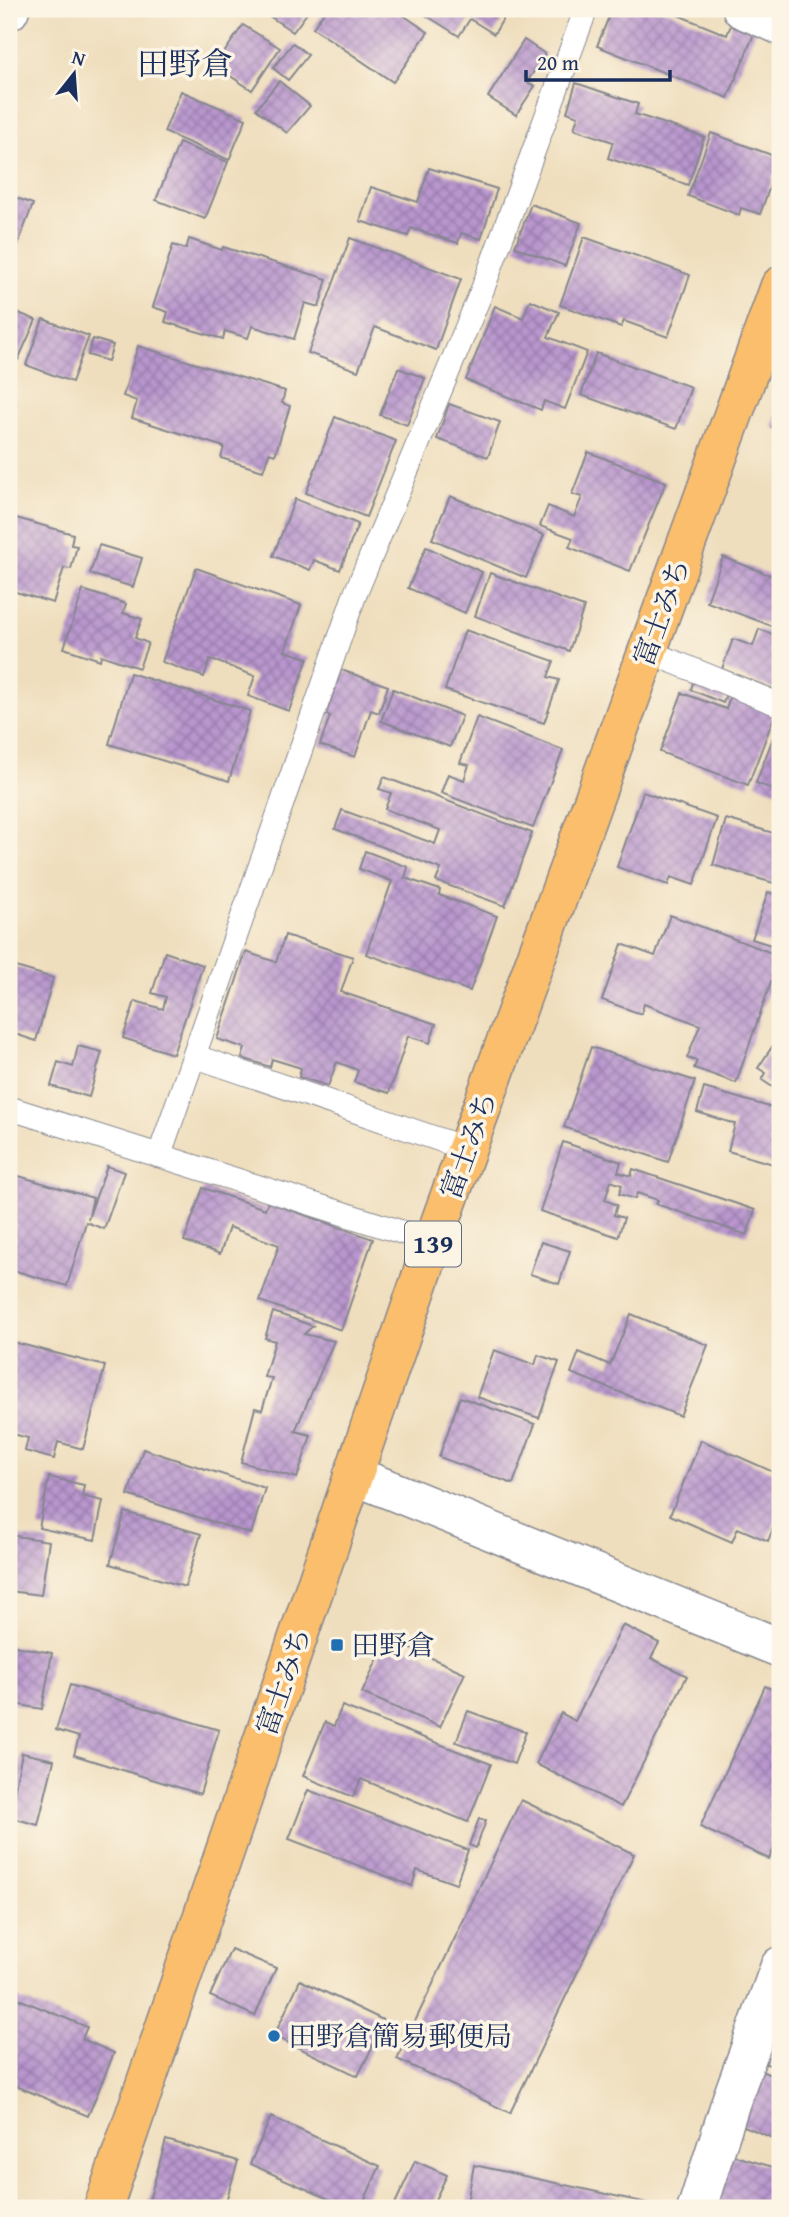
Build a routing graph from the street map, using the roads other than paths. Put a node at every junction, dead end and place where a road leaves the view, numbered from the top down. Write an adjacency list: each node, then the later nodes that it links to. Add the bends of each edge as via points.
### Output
1 (586, 9): 7 (lane, via 483,288 354,597)
2 (742, 9): 3 (street)
3 (780, 25)
4 (780, 286): 5 (highway, 富士みち / 139)
5 (647, 651): 6 (lane); 9 (highway, 富士みち / 139)
6 (780, 705)
7 (194, 1056): 9 (lane); 10 (lane)
8 (9, 1108): 10 (lane)
9 (467, 1149): 11 (highway, 富士みち / 139)
10 (159, 1156): 11 (lane)
11 (433, 1242): 12 (highway, 富士みち / 139)
12 (352, 1475): 13 (street); 15 (highway, 富士みち / 139)
13 (780, 1648)
14 (780, 1966): 16 (street)
15 (103, 2208)
16 (697, 2208)

